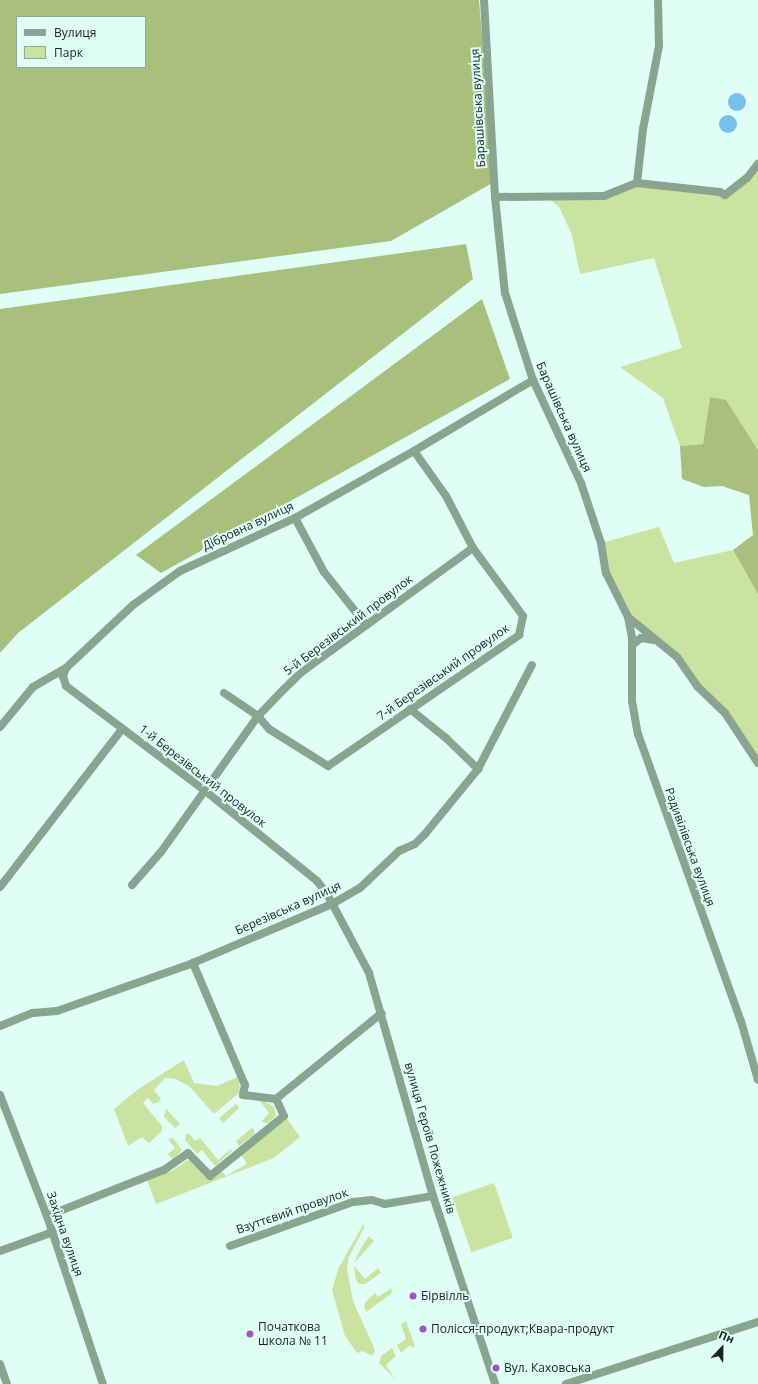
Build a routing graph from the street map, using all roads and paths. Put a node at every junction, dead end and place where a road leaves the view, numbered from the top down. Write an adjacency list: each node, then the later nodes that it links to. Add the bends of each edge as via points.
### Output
1 (484, 0): 5 (street, Барашівська вулиця)
2 (658, 0): 4 (street, via 659,46 643,129)
3 (758, 164): 4 (street, via 747,178 725,195 720,192)
4 (637, 183): 5 (street, via 604,196)
5 (495, 197): 6 (street, Барашівська вулиця, via 505,292)
6 (533, 380): 7 (street, Дібровна вулиця); 10 (street, Барашівська вулиця, via 581,483 601,543 606,573)
7 (414, 451): 8 (street, Дібровна вулиця); 9 (street, 7-й Березівський провулок, via 446,496)
8 (295, 518): 11 (street, via 324,572); 15 (street, Дібровна вулиця, via 180,571 133,605)
9 (473, 548): 11 (street, 5-й Березівський провулок); 17 (street, 7-й Березівський провулок, via 523,616 519,635)
10 (628, 617): 12 (street, Барашівська вулиця); 13 (street, Радивілівська вулиця)
11 (366, 625): 18 (street, 5-й Березівський провулок, via 303,671)
12 (658, 642): 13 (street, via 641,638); 21 (street, Барашівська вулиця, via 677,657 697,686 725,713)
13 (632, 645): 30 (street, Радивілівська вулиця, via 632,701 638,734 741,1021)
14 (532, 665): 22 (street, Березівська вулиця)
15 (66, 668): 19 (street, Дібровна вулиця, via 32,687); 20 (street, 1-й Березівський провулок, via 63,676 66,686)
16 (224, 693): 18 (street, 7-й Березівський провулок)
17 (410, 709): 18 (street, 7-й Березівський провулок, via 328,766 269,729); 22 (street, via 446,738)
18 (258, 716): 23 (street, 5-й Березівський провулок)
19 (0, 727)
20 (122, 729): 23 (street, 1-й Березівський провулок); 25 (street)
21 (758, 764)
22 (478, 769): 26 (street, Березівська вулиця, via 415,844 399,851 360,888)
23 (204, 790): 24 (street, 5-й Березівський провулок, via 151,865); 26 (street, 1-й Березівський провулок, via 317,881)
24 (132, 884)
25 (0, 887)
26 (332, 904): 27 (street, Березівська вулиця); 28 (street, вулиця Героїв Пожежників, via 369,973)
27 (193, 962): 29 (street, Березівська вулиця, via 57,1011 33,1013); 32 (street, via 245,1085 242,1095)
28 (382, 1013): 32 (street); 33 (street, вулиця Героїв Пожежників)
29 (0, 1026)
30 (758, 1080)
31 (0, 1095): 34 (street, Західна вулиця)
32 (276, 1099): 34 (street, via 284,1116 210,1176 188,1153 164,1170)
33 (433, 1196): 36 (street, Взуттєвий провулок, via 385,1204 372,1200 353,1202); 42 (street, вулиця Героїв Пожежників)
34 (47, 1216): 35 (street, Західна вулиця)
35 (53, 1232): 37 (street); 41 (street, Західна вулиця)
36 (230, 1246)
37 (0, 1251)
38 (758, 1322): 43 (street)
39 (0, 1364): 40 (street)
40 (7, 1384)
41 (102, 1384)
42 (495, 1384)
43 (566, 1384)

